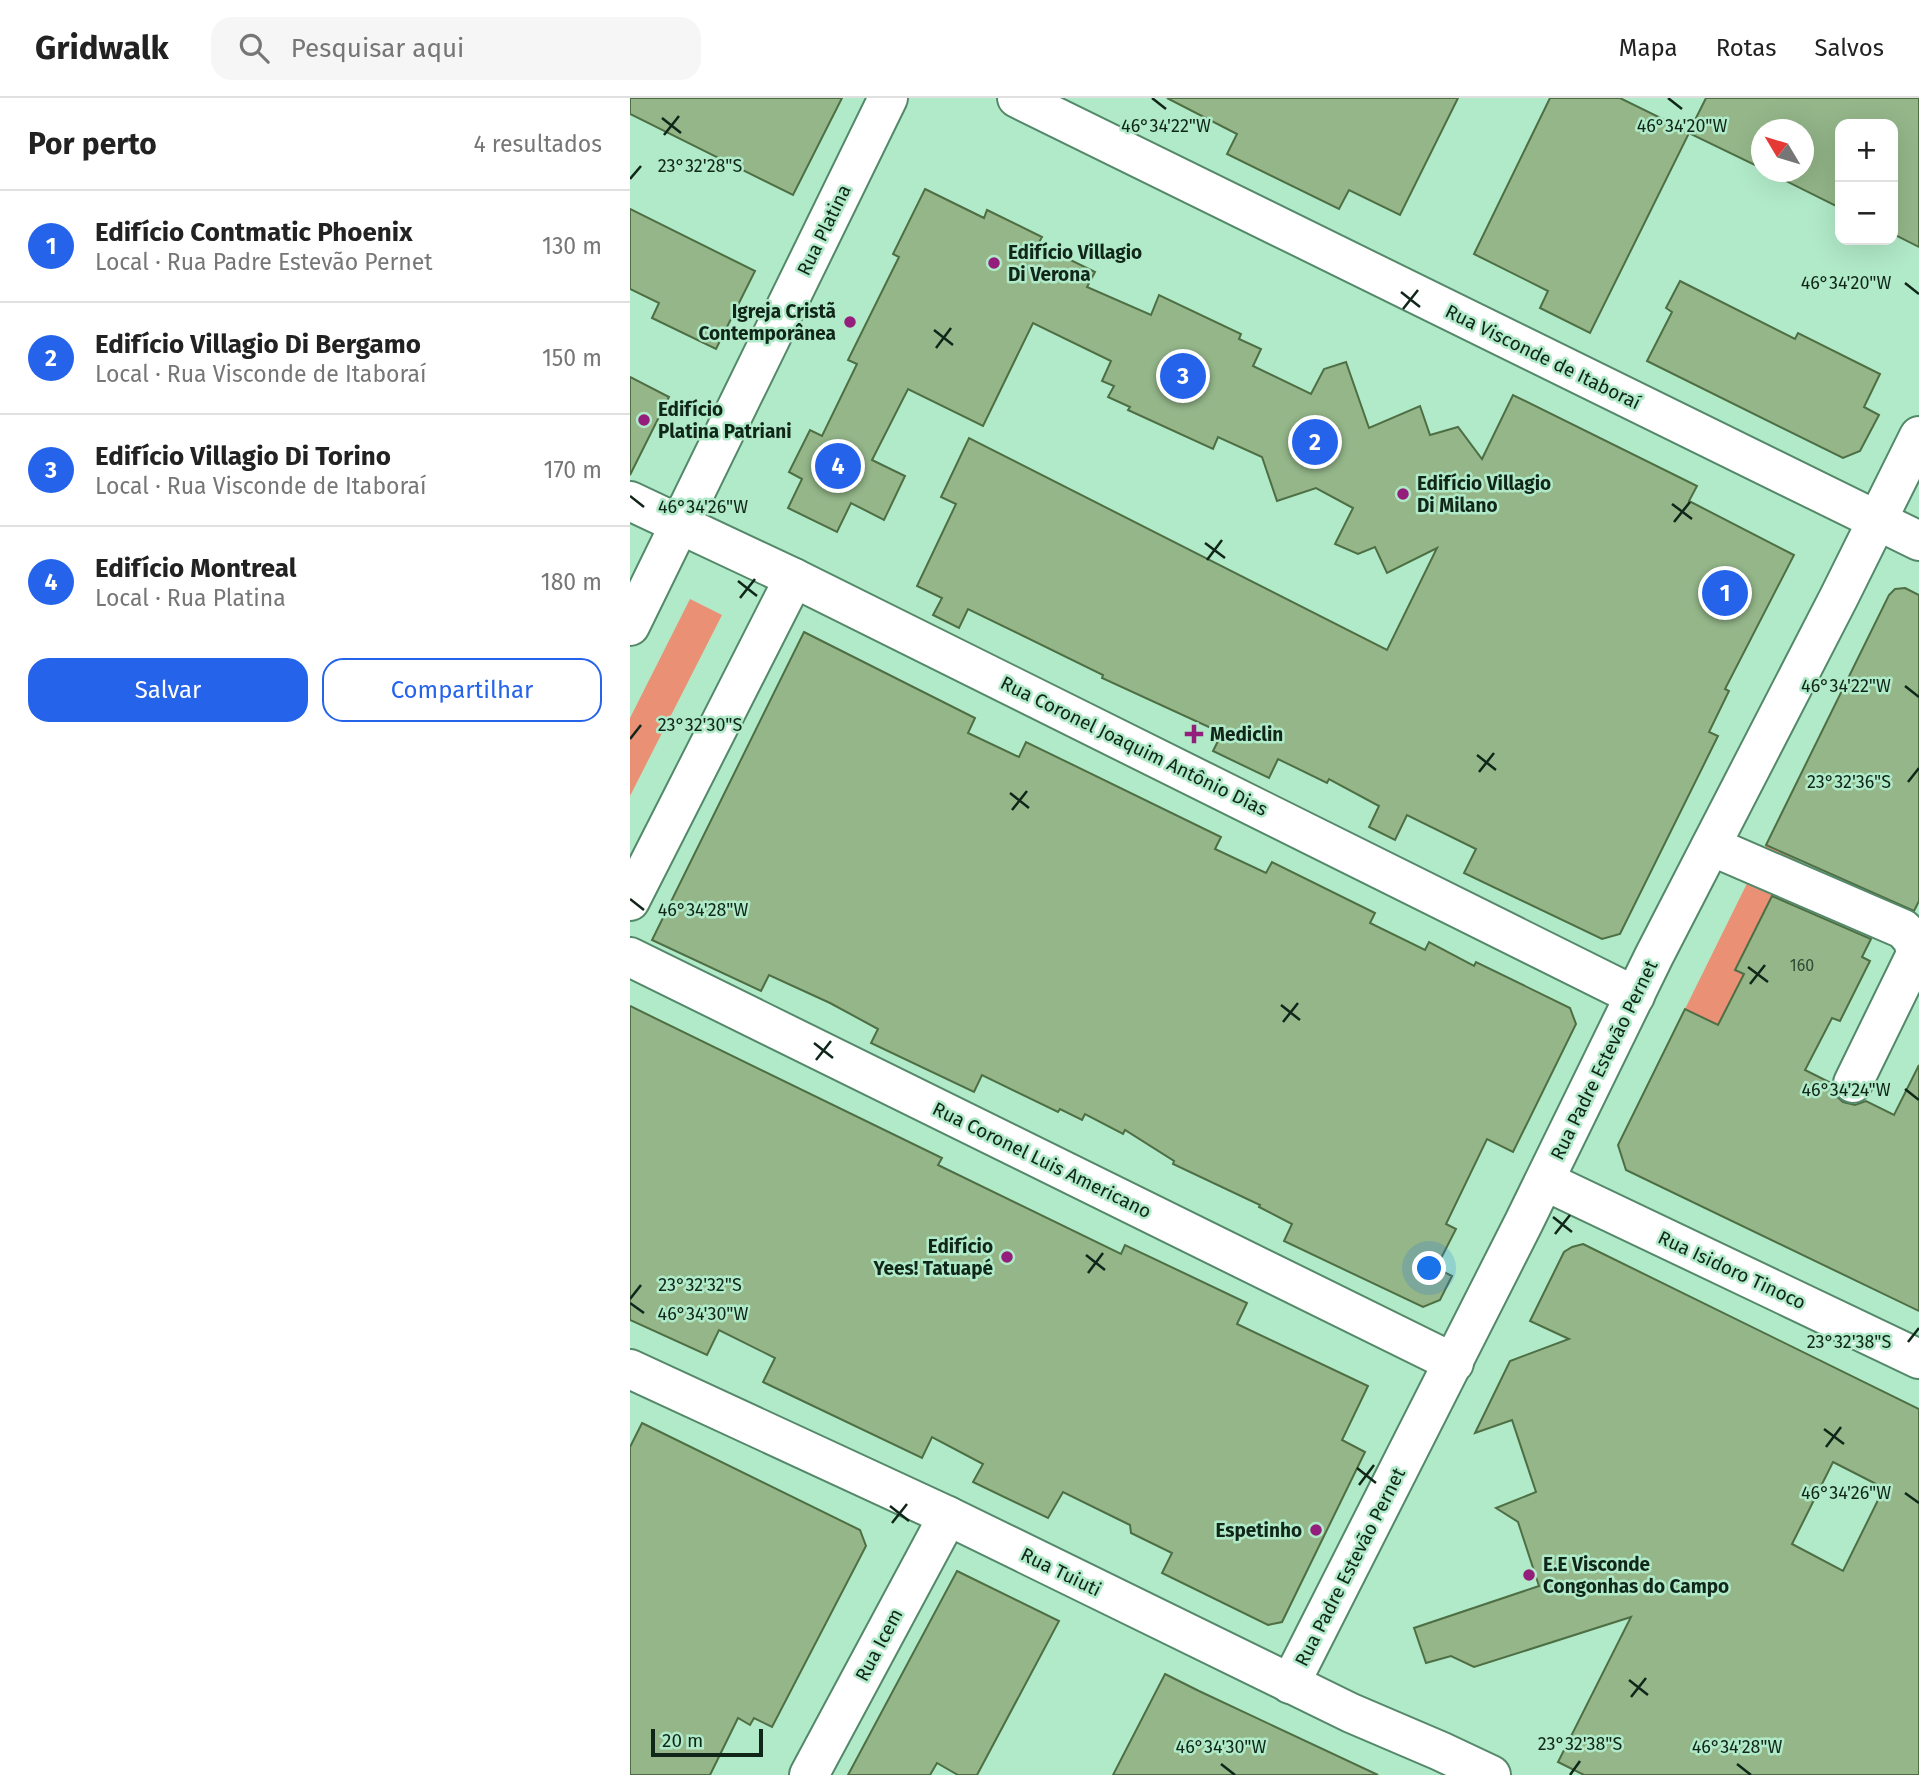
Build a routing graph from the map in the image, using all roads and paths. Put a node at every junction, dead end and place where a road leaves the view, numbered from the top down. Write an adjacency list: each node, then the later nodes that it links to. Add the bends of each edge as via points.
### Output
1 (888, 98): 6 (street, Rua Platina)
2 (1017, 98): 5 (street, Rua Visconde de Itaboraí)
3 (1919, 436): 5 (street, Rua Padre Estevão Pernet)
4 (630, 501): 6 (street, Rua Coronel Joaquim Antônio Dias)
5 (1877, 521): 7 (street, Rua Visconde de Itaboraí); 10 (street, Rua Padre Estevão Pernet)
6 (681, 524): 8 (street, Rua Coronel Joaquim Antônio Dias); 9 (street, Rua Platina)
7 (1919, 541)
8 (794, 578): 11 (street); 13 (street, Rua Coronel Joaquim Antônio Dias)
9 (630, 626)
10 (1711, 846): 13 (street, Rua Padre Estevão Pernet); 14 (street, via 1903,929 1913,940 1916,954)
11 (630, 901)
12 (630, 957): 17 (street, Rua Coronel Luis Americano)
13 (1635, 996): 15 (street, Rua Padre Estevão Pernet)
14 (1853, 1083)
15 (1545, 1181): 16 (street, Rua Isidoro Tinoco); 17 (street, Rua Padre Estevão Pernet)
16 (1919, 1359)
17 (1454, 1363): 20 (street, Rua Padre Estevão Pernet)
18 (630, 1368): 19 (street, Rua Tuiuti)
19 (948, 1516): 20 (street, Rua Tuiuti); 22 (street, Rua Icem)
20 (1290, 1684): 21 (street, Rua Tuiuti, via 1350,1713)
21 (1433, 1763): 23 (street, Rua Tuiuti)
22 (809, 1775)
23 (1491, 1775)

